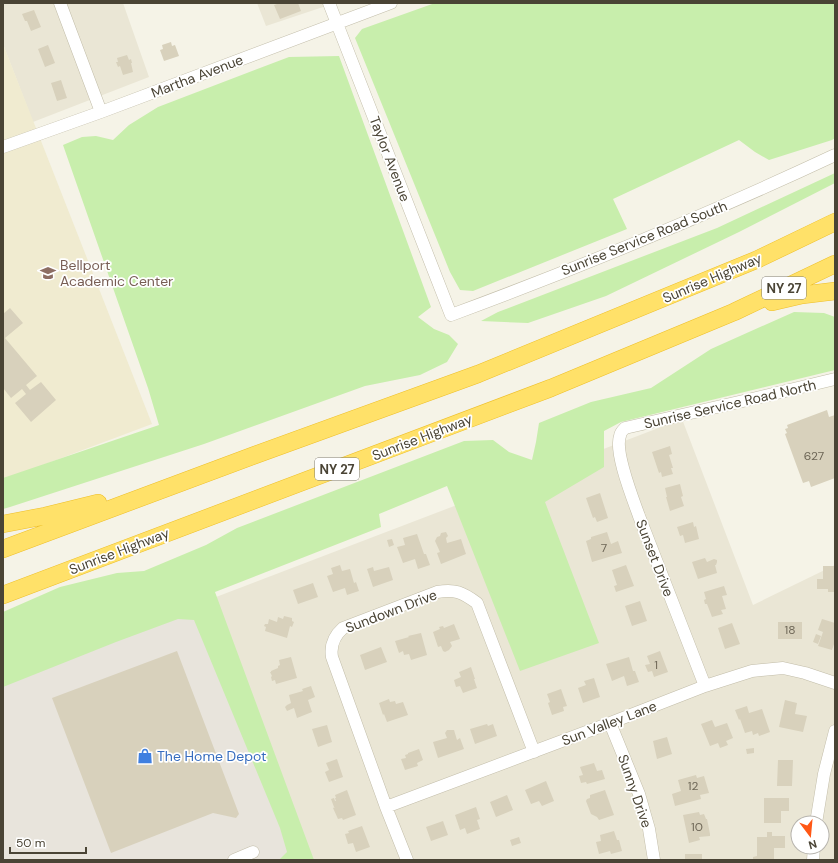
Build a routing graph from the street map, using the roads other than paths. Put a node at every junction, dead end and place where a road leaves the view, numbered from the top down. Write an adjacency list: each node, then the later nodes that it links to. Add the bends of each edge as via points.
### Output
1 (60, 3): 5 (street)
2 (329, 3): 4 (street, Taylor Avenue)
3 (391, 3): 4 (street, Martha Avenue)
4 (337, 23): 5 (street, Martha Avenue); 12 (street, Taylor Avenue)
5 (101, 112): 6 (street, Martha Avenue)
6 (3, 147)
7 (835, 155): 12 (street, Sunrise Service Road South, via 658,233)
8 (835, 222): 15 (highway, Sunrise Highway / NY 27, via 756,260 478,374)
9 (835, 264): 11 (highway, Sunrise Highway / NY 27)
10 (835, 290): 11 (highway, via 802,295)
11 (734, 312): 18 (highway, Sunrise Highway / NY 27, via 551,388)
12 (450, 315)
13 (835, 379): 14 (street, Sunrise Service Road North)
14 (625, 428): 20 (street, Sunset Drive, via 618,446 624,471)
15 (255, 455): 16 (highway, via 92,505); 17 (highway, Sunrise Highway / NY 27)
16 (3, 524)
17 (3, 549)
18 (3, 595)
19 (835, 682): 20 (street, Sun Valley Lane, via 777,668 752,670)
20 (705, 686): 21 (street, Sun Valley Lane)
21 (610, 723): 23 (street, Sun Valley Lane); 29 (street, Sunny Drive, via 639,794)
22 (835, 731): 25 (street)
23 (534, 752): 24 (street, Sun Valley Lane); 24 (street, Sundown Drive, via 477,603 453,590 425,596 343,628 334,638 331,651)
24 (386, 807): 28 (street, Sundown Drive)
25 (817, 815)
26 (253, 852): 27 (street)
27 (234, 860)
28 (407, 860)
29 (654, 860)

